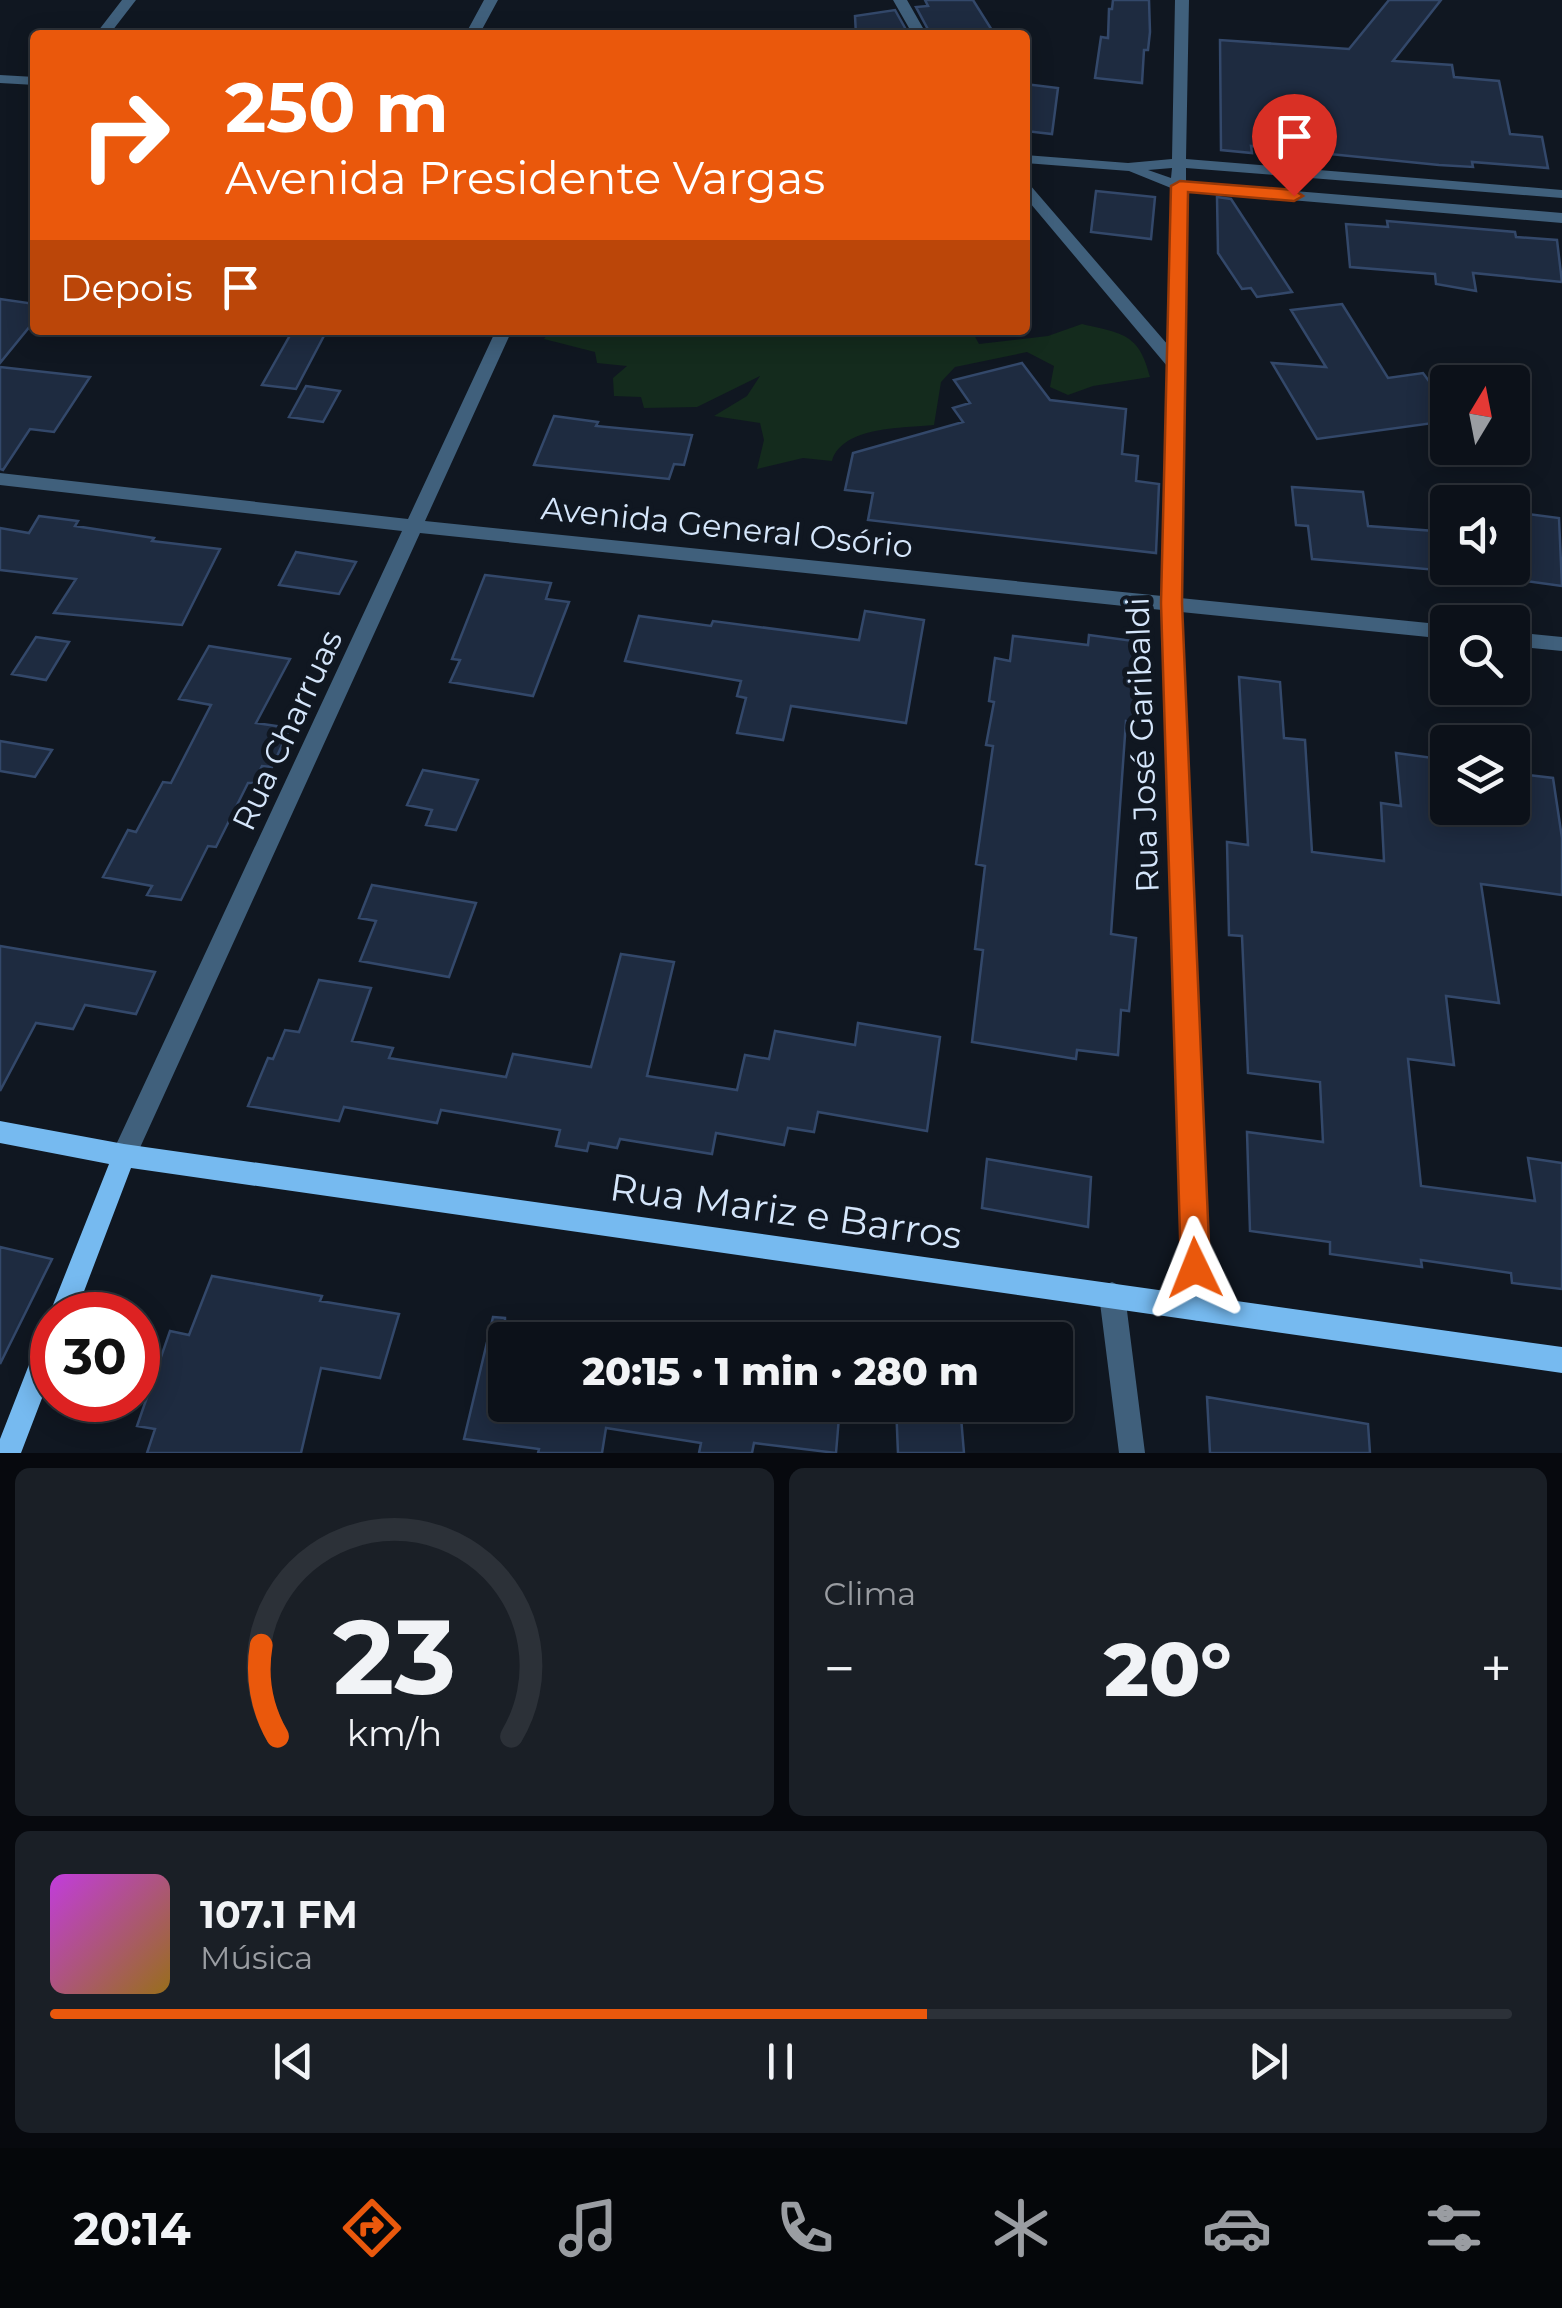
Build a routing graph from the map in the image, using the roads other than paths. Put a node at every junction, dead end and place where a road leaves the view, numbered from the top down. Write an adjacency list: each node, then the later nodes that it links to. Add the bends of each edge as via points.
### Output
1 (129, 0): 5 (street)
2 (491, 0): 6 (street)
3 (900, 0): 7 (street)
4 (1182, 0): 11 (street, Rua José Garibaldi)
5 (106, 30)
6 (475, 30)
7 (917, 30)
8 (0, 78): 9 (street)
9 (30, 81)
10 (1030, 159): 12 (street)
11 (1180, 163): 12 (street); 13 (street, Rua José Garibaldi); 15 (street)
12 (1128, 167): 13 (street)
13 (1180, 186): 16 (street); 18 (street, Rua José Garibaldi)
14 (1030, 194): 18 (street)
15 (1562, 194)
16 (1562, 218)
17 (502, 335): 20 (street, Rua Charruas)
18 (1178, 368): 21 (street, Rua José Garibaldi)
19 (0, 479): 20 (street, Avenida General Osório)
20 (414, 526): 21 (street, Avenida General Osório); 26 (street, Rua Charruas)
21 (1171, 603): 22 (street, Avenida General Osório); 29 (street, Rua José Garibaldi)
22 (1430, 630)
23 (1530, 641): 24 (street)
24 (1562, 644)
25 (0, 1132): 26 (street, Rua Mariz e Barros)
26 (124, 1155): 27 (street); 28 (street, Rua Mariz e Barros)
27 (71, 1292)
28 (1112, 1294): 29 (street, Rua Mariz e Barros); 33 (street)
29 (1196, 1308): 30 (street, Rua Mariz e Barros)
30 (1562, 1360)
31 (30, 1396): 32 (street)
32 (8, 1453)
33 (1132, 1453)

